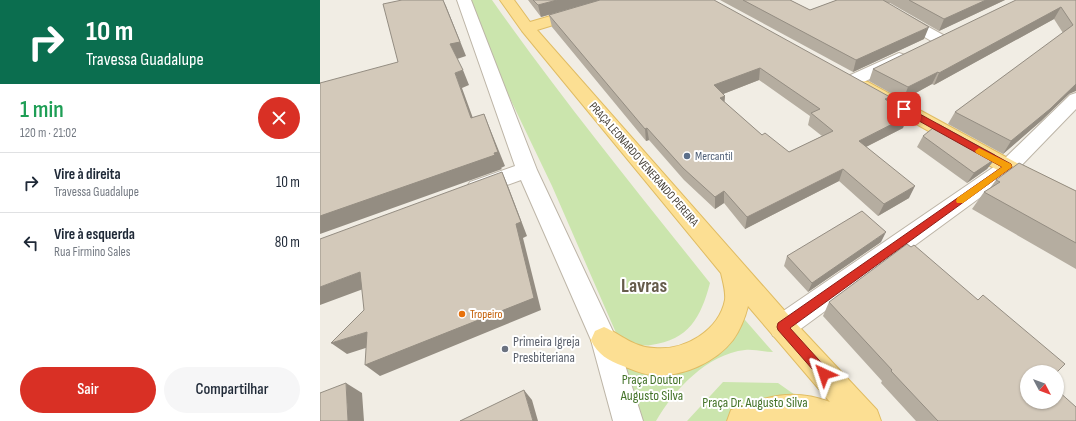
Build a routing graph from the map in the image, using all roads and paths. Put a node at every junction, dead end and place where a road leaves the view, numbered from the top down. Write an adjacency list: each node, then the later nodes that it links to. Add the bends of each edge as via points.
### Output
1 (464, 0): 9 (street)
2 (507, 0): 5 (main road, PRAÇA LEONARDO VENERANDO PEREIRA)
3 (620, 0): 5 (main road)
4 (891, 11): 6 (street, via 932,42)
5 (527, 28): 12 (main road, PRAÇA LEONARDO VENERANDO PEREIRA)
6 (845, 77): 8 (main road)
7 (1076, 99): 8 (street)
8 (1008, 167): 11 (main road); 13 (street)
9 (527, 170): 10 (street); 14 (street)
10 (461, 194)
11 (1076, 202)
12 (732, 267): 13 (main road, PRAÇA LEONARDO VENERANDO PEREIRA); 14 (main road, via 737,283 737,301 732,319 721,336 704,349 684,358 662,362 640,360 620,353)
13 (782, 327): 18 (main road)
14 (604, 340): 15 (street)
15 (628, 421)
16 (742, 421): 17 (main road, via 762,412 790,408 819,412)
17 (841, 421)
18 (866, 421)

